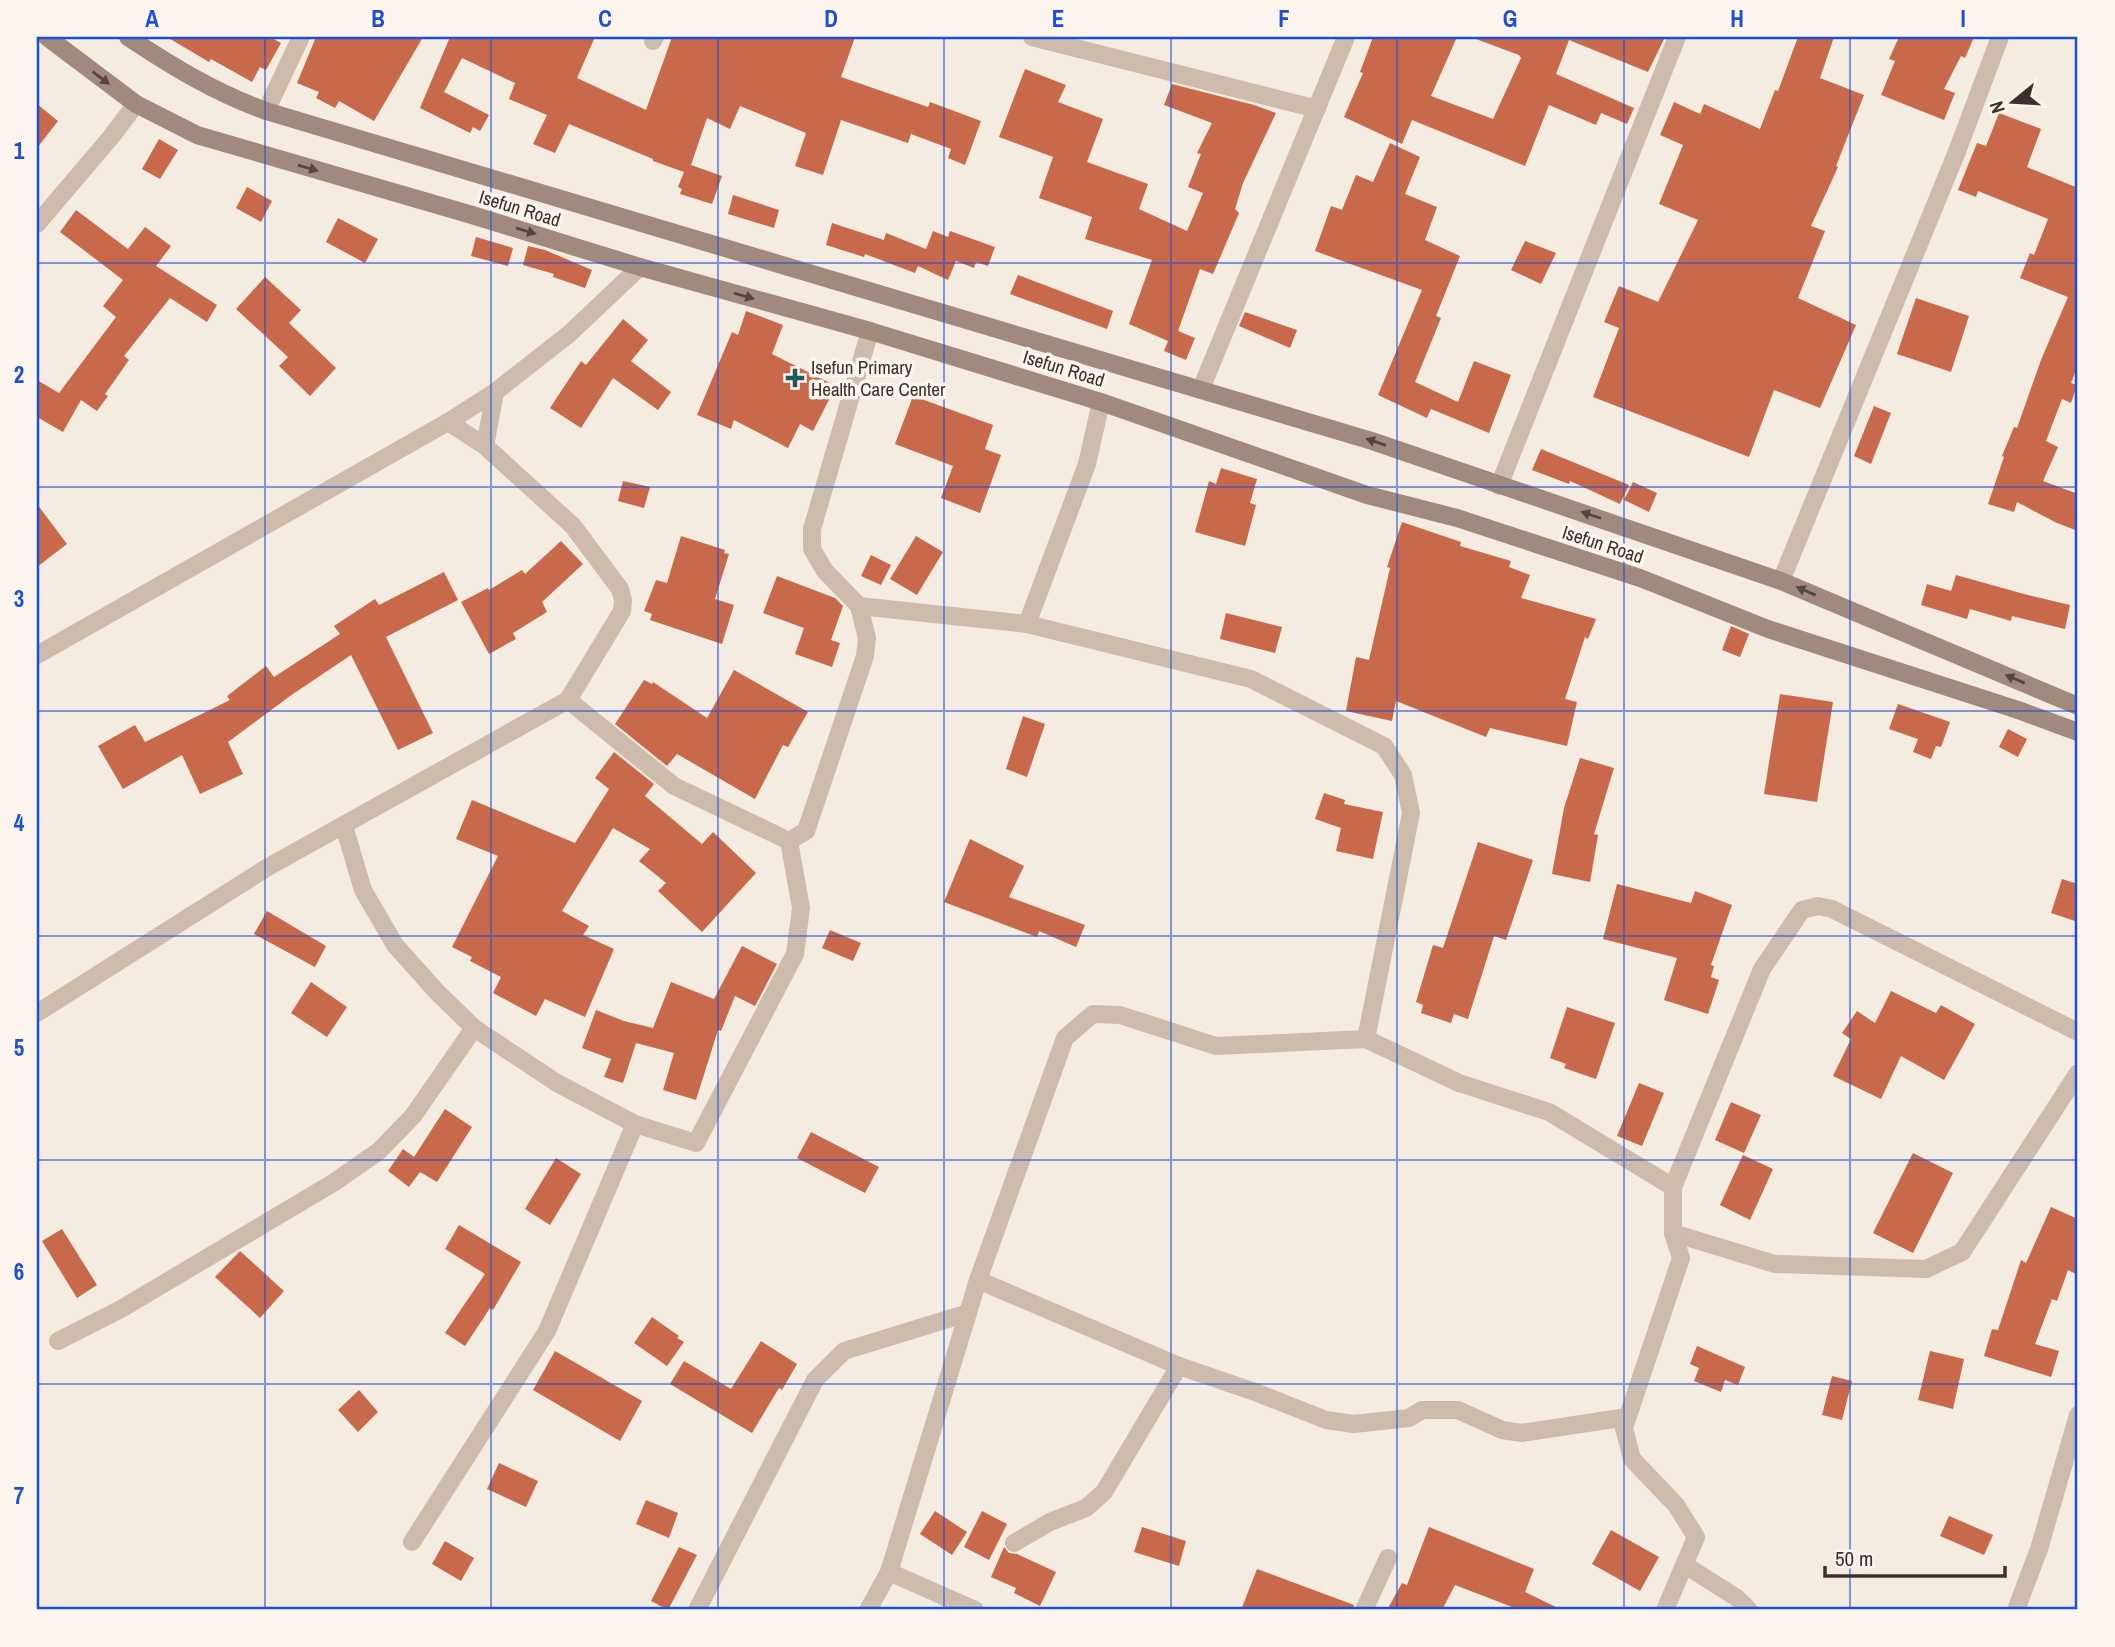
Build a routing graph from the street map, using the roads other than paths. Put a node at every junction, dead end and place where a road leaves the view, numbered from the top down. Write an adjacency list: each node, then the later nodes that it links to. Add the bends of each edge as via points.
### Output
1 (47, 37): 8 (street, Isefun Road, one-way to 8)
2 (128, 37): 10 (street, Isefun Road, via 225,96)
3 (301, 37): 10 (street)
4 (1032, 37): 9 (street)
5 (1346, 37): 9 (street)
6 (1677, 37): 19 (street)
7 (2000, 37): 20 (street)
8 (136, 104): 11 (street); 12 (street, Isefun Road, one-way to 12, via 197,135)
9 (1317, 109): 14 (street)
10 (266, 111): 14 (street, Isefun Road)
11 (37, 224)
12 (640, 267): 13 (street, Isefun Road, one-way to 13); 15 (street, via 569,334)
13 (870, 331): 16 (street, Isefun Road); 21 (street, via 812,529 812,549 825,571)
14 (1201, 388): 19 (street, Isefun Road, one-way to 14)
15 (495, 392): 17 (street); 18 (street)
16 (1101, 401): 22 (street, via 1087,464); 26 (street, Isefun Road, via 1367,495 1457,518 1640,578 1768,629)
17 (448, 422): 18 (street); 23 (street)
18 (485, 446): 24 (street, via 573,526 620,589 622,611)
19 (1499, 486): 20 (street, Isefun Road, one-way to 19)
20 (1781, 581): 25 (street, Isefun Road, one-way to 20)
21 (859, 606): 22 (street); 28 (street, via 867,638 865,656 806,831)
22 (1027, 624): 32 (street, via 1251,679 1384,746 1404,775 1411,813)
23 (37, 655)
24 (568, 700): 27 (street); 28 (street, via 674,786)
25 (2078, 706)
26 (2078, 732)
27 (344, 826): 29 (street, via 268,867); 30 (street, via 363,891 395,945)
28 (789, 841): 34 (street, via 801,908 795,954 695,1143)
29 (37, 1013)
30 (474, 1028): 34 (street, via 557,1083); 39 (street, via 413,1116 379,1151 121,1309)
31 (2078, 1032): 35 (street, via 1832,909 1818,906 1802,911 1762,969)
32 (1366, 1039): 35 (street, via 1459,1083 1549,1112); 37 (street, via 1216,1046 1120,1015 1093,1014 1065,1038)
33 (2078, 1073): 36 (street, via 1962,1252 1926,1269 1775,1264)
34 (635, 1124): 43 (street, via 547,1331)
35 (1673, 1187): 36 (street)
36 (1673, 1233): 42 (street, via 1681,1258)
37 (978, 1280): 38 (street); 40 (street)
38 (968, 1313): 47 (street); 48 (street, via 844,1351 815,1380)
39 (58, 1341)
40 (1179, 1366): 42 (street, via 1326,1420 1354,1424 1409,1418 1422,1410 1458,1410 1502,1430 1522,1433); 44 (street, via 1104,1492 1086,1508)
41 (2078, 1415): 54 (street)
42 (1627, 1417): 46 (street, via 1624,1428 1632,1459 1676,1506 1696,1537)
43 (412, 1542)
44 (1014, 1543)
45 (1388, 1558): 51 (street)
46 (1685, 1565): 52 (street); 53 (street)
47 (888, 1572): 49 (street); 50 (street)
48 (697, 1610)
49 (868, 1610)
50 (975, 1610)
51 (1364, 1610)
52 (1665, 1610)
53 (1749, 1610)
54 (2016, 1610)

